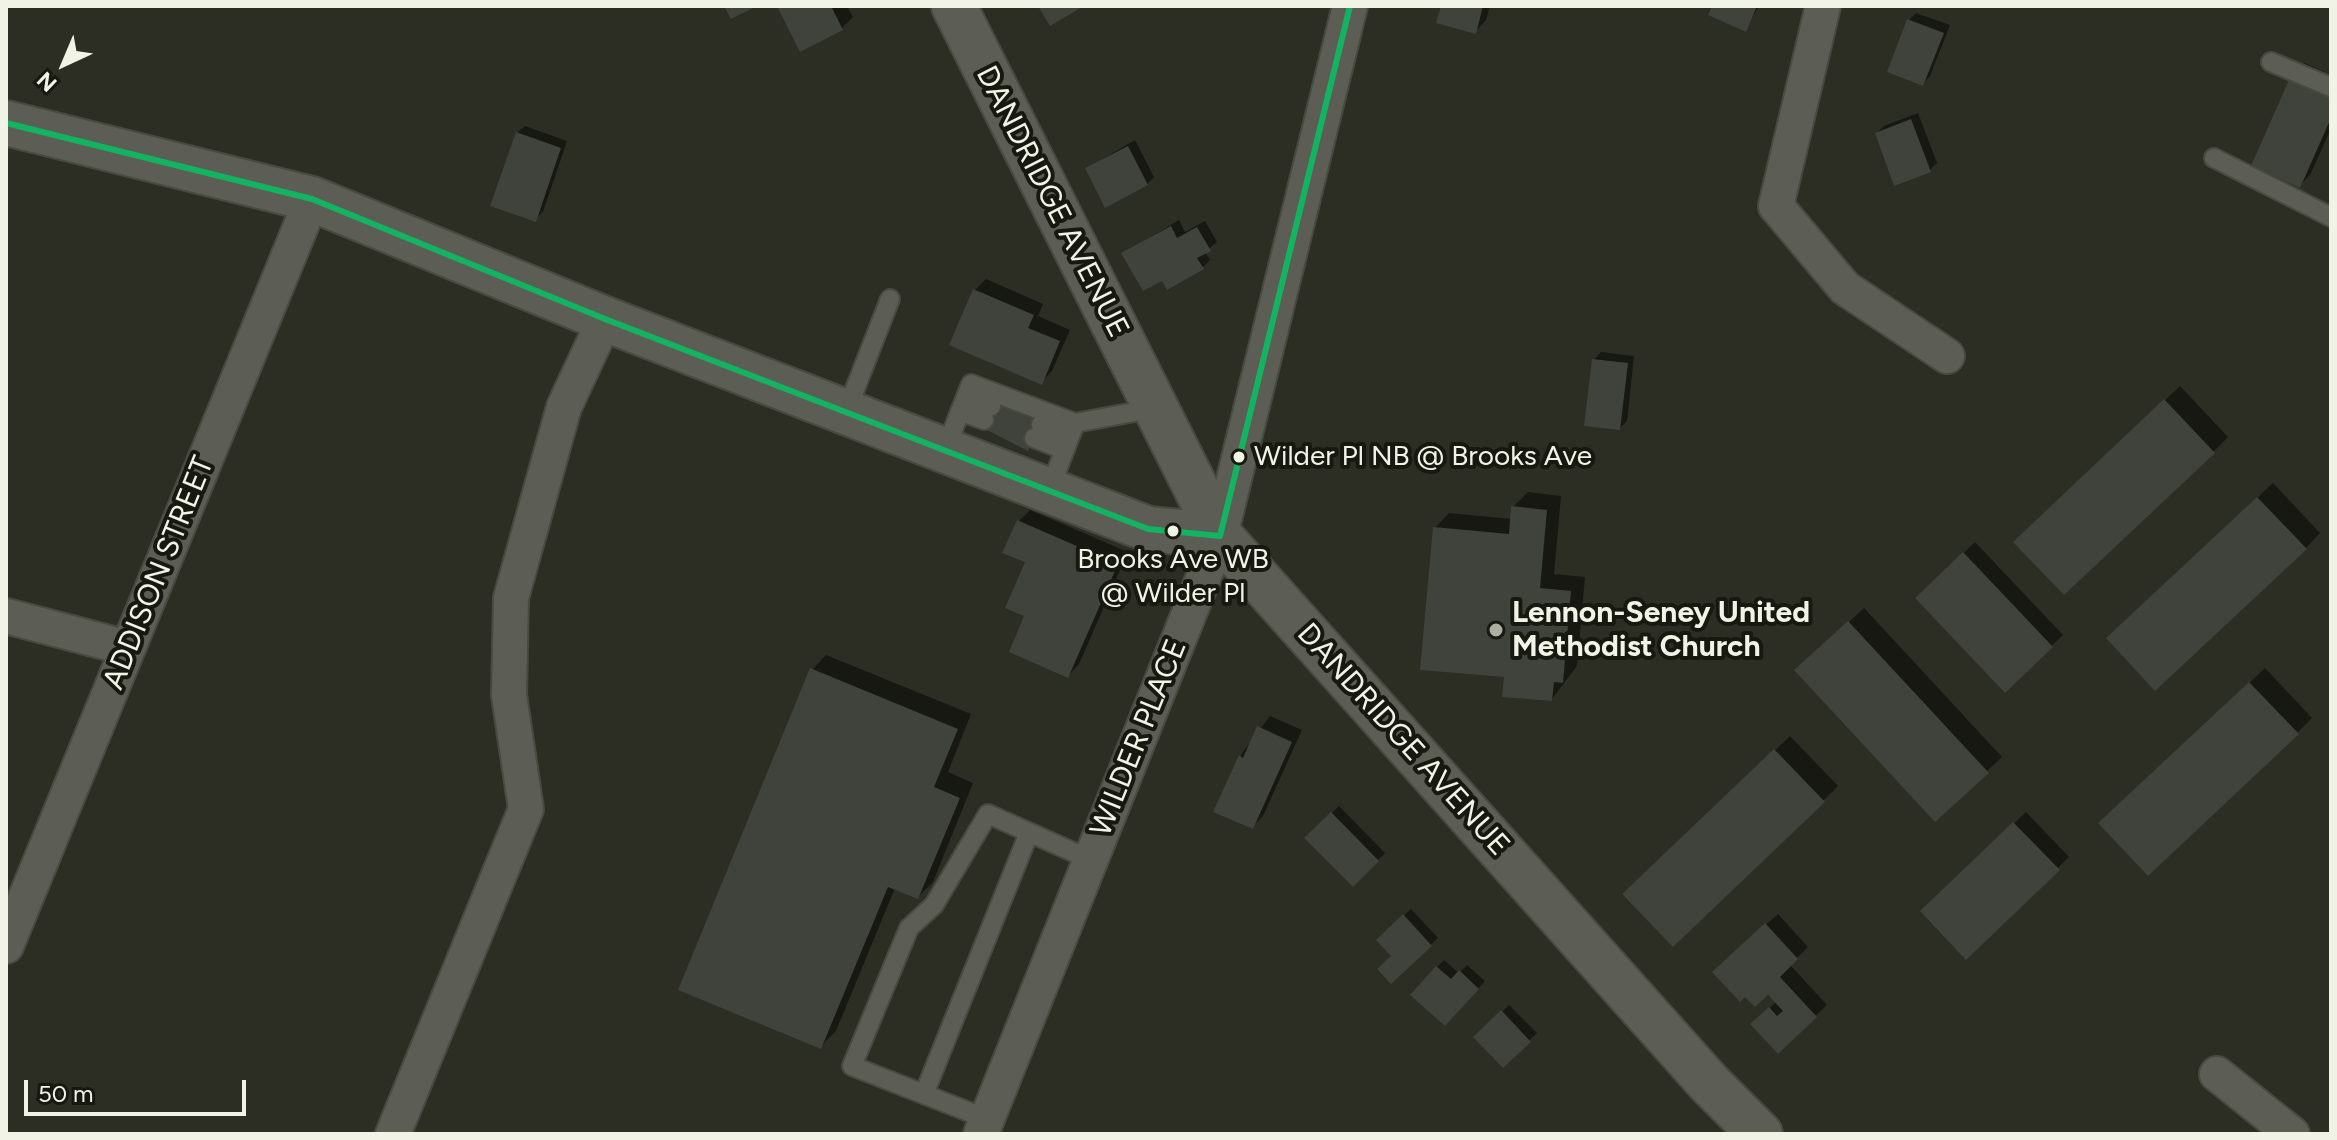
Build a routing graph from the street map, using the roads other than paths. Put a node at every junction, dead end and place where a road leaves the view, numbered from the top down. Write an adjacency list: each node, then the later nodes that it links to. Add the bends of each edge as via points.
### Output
1 (954, 6): 13 (street, DANDRIDGE AVENUE)
2 (1350, 6): 20 (street, WILDER PLACE)
3 (1823, 6): 12 (street, via 1776,206 1845,288)
4 (2271, 62): 5 (lane)
5 (2331, 87)
6 (6, 123): 8 (street)
7 (2214, 158): 9 (lane)
8 (312, 199): 11 (street); 22 (street, ADDISON STREET)
9 (2331, 217)
10 (890, 299): 14 (lane)
11 (605, 319): 14 (street); 29 (street, via 564,407 511,598 509,695 526,809)
12 (1947, 356)
13 (1156, 408): 18 (lane); 20 (street, DANDRIDGE AVENUE)
14 (846, 412): 16 (street)
15 (988, 413): 16 (lane)
16 (957, 419): 18 (lane, via 971,384); 19 (street)
17 (1037, 431): 18 (lane)
18 (1070, 436): 19 (lane)
19 (1049, 491): 20 (street, via 1148,529)
20 (1220, 536): 24 (street, WILDER PLACE); 30 (street, DANDRIDGE AVENUE, via 1523,857 1708,1082)
21 (6, 616): 22 (street)
22 (128, 648): 25 (street, ADDISON STREET)
23 (1029, 833): 24 (lane); 27 (lane); 27 (lane, via 988,814 934,905 909,928 852,1066)
24 (1091, 860): 28 (street, WILDER PLACE)
25 (6, 946)
26 (2217, 1074): 31 (street)
27 (924, 1094): 28 (lane)
28 (984, 1127)
29 (393, 1134)
30 (1760, 1134)
31 (2292, 1134)

